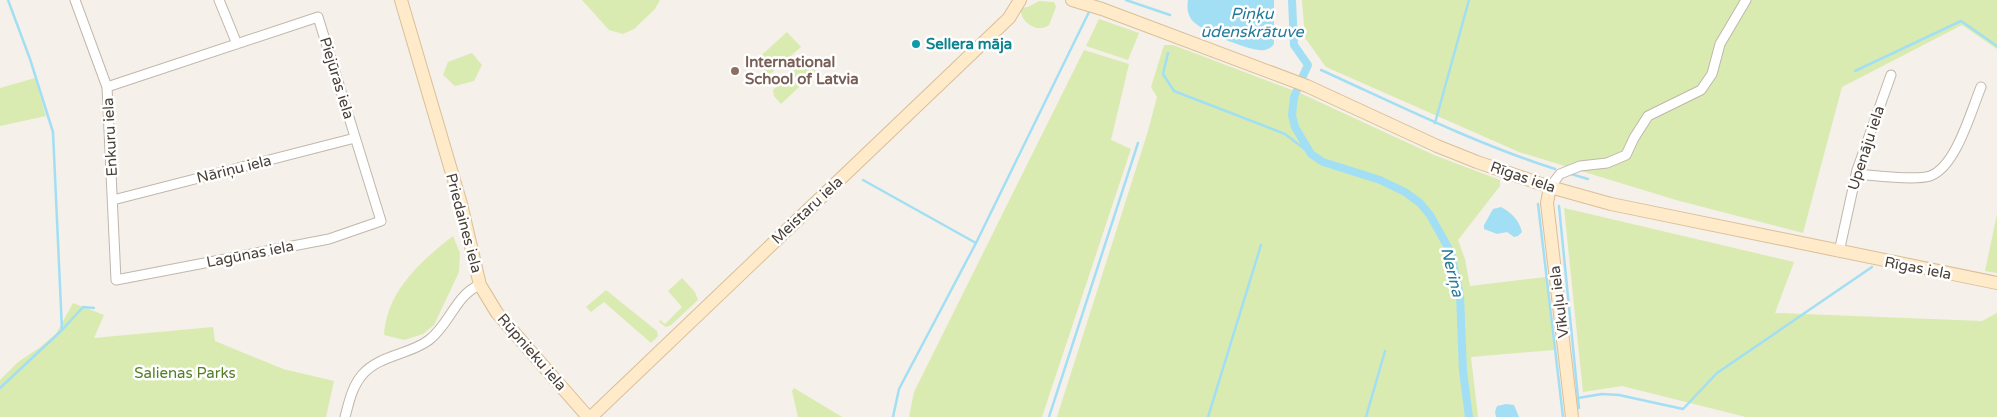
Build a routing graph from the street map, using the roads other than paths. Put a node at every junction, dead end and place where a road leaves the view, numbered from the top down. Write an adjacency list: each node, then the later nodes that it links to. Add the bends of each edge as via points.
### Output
1 (75, 0): 9 (street, Enkuru iela)
2 (219, 0): 7 (street)
3 (401, 0): 19 (street, Priedaines iela, via 461,204)
4 (1020, 0): 21 (street, Meistaru iela, via 1009,18)
5 (1072, 0): 13 (street, Rīgas iela, via 1298,83 1437,146)
6 (1746, 0): 13 (street, via 1720,44 1712,74 1701,90 1648,116 1626,155 1560,174)
7 (237, 44): 9 (street, Piejūras iela); 11 (street, Piejūras iela, via 318,17)
8 (1891, 75): 12 (street, Upenāju iela)
9 (107, 87): 14 (street, Enkuru iela)
10 (1981, 87): 12 (street, via 1954,152 1938,171 1920,177)
11 (355, 138): 14 (street, Nāriņu iela); 15 (street, Piejūras iela)
12 (1856, 174): 16 (street, Upenāju iela)
13 (1550, 187): 16 (street, Rīgas iela, via 1612,204); 22 (street, Vīkuļu iela, via 1547,203)
14 (113, 200): 17 (street, Enkuru iela)
15 (381, 221): 17 (street, Lagūnas iela, via 330,239)
16 (1840, 252): 18 (street, Rīgas iela)
17 (116, 280)
18 (1997, 284)
19 (480, 285): 20 (street, Priedaines iela, via 468,292 443,326 427,341 381,361 363,375 350,396); 21 (street, Rūpnieku iela, via 497,313)
20 (345, 417)
21 (589, 417)
22 (1572, 417)

